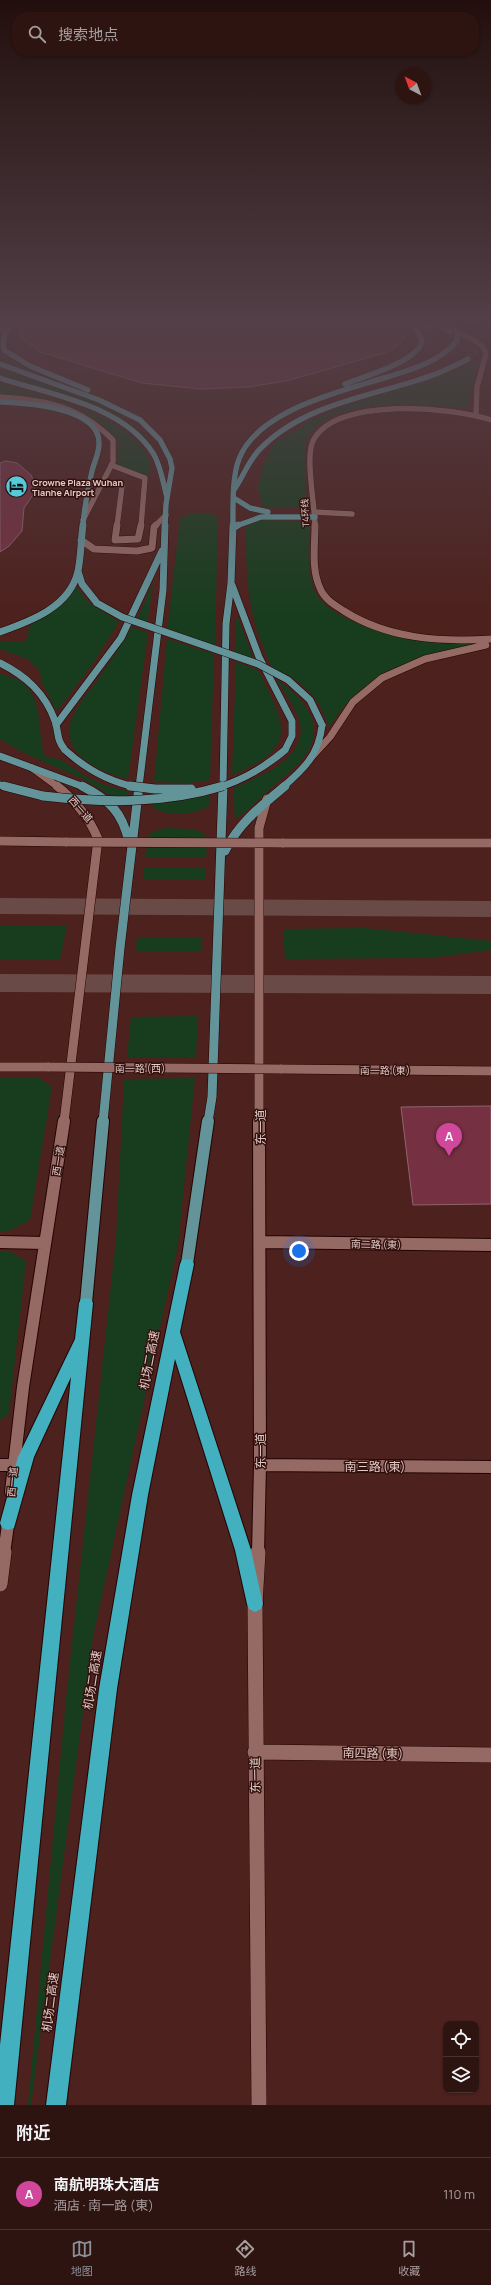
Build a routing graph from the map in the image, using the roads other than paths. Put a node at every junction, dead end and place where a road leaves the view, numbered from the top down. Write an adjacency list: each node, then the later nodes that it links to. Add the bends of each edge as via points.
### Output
1 (83, 420): 15 (main road, via 98,434 99,444)
2 (93, 420): 8 (street, via 113,440)
3 (112, 420): 11 (main road, via 129,429 153,454)
4 (140, 420): 11 (main road, via 155,433 170,459 171,482)
5 (274, 420): 10 (main road, via 254,437 239,459)
6 (300, 420): 10 (main road, via 274,436 260,450)
7 (342, 420): 13 (street, T4环线, via 318,433 310,448)
8 (111, 465): 9 (street); 9 (street, via 144,478 138,539 115,540 122,486)
9 (104, 482): 15 (street)
10 (234, 494): 13 (main road, via 241,505 259,512); 16 (main road)
11 (167, 497): 12 (main road)
12 (166, 515): 17 (street, via 154,526 152,548 137,551 94,549); 18 (main road)
13 (315, 515): 14 (street); 16 (main road, via 257,518 239,523); 22 (street, T4环线, via 316,573 319,588 344,612 364,622 410,636 449,640)
14 (352, 516)
15 (83, 520): 17 (main road)
16 (233, 528): 20 (main road)
17 (81, 540): 19 (main road)
18 (164, 547): 25 (main road, via 121,638); 34 (main road, via 163,590)
19 (78, 571): 21 (main road, via 69,592 59,603 25,623); 27 (main road, bridge, via 87,592 97,603 127,620 272,670 301,689 312,701 322,725 317,748)
20 (231, 583): 29 (main road, bridge, via 259,657 292,721 292,736 285,750 266,767); 35 (main road, via 226,624)
21 (0, 632)
22 (491, 639)
23 (491, 644): 27 (street, via 425,659 382,678 353,702 330,737)
24 (0, 663): 25 (main road, via 19,672 33,683 45,698)
25 (56, 725): 29 (main road, bridge, via 57,737 64,750 90,772 126,786 175,790)
26 (0, 756): 28 (main road)
27 (307, 762): 31 (main road)
28 (30, 767): 34 (main road, via 74,782 100,797 119,813 126,827); 41 (street, 西一道, via 74,800 94,825 98,839 67,1104)
29 (231, 784): 30 (main road, bridge, via 196,793 139,801 86,801 42,796)
30 (0, 785)
31 (267, 799): 35 (main road, via 235,834); 40 (street, 东一道, via 259,828)
32 (0, 841): 33 (street, bridge)
33 (491, 843)
34 (131, 850): 44 (main road)
35 (222, 858): 43 (main road, via 212,1097)
36 (0, 1067): 37 (street, 南一路 (西), bridge)
37 (280, 1069): 38 (street, 南一路 (東))
38 (491, 1071)
39 (0, 1242): 41 (street)
40 (261, 1242): 42 (street, 南二路 (東)); 49 (street, 东一道)
41 (44, 1243): 48 (street, 西一道)
42 (491, 1245)
43 (187, 1264): 45 (highway, 机场二高速)
44 (86, 1303): 46 (highway)
45 (173, 1331): 53 (highway, via 243,1550); 57 (highway, 机场二高速, via 140,1495 108,1689)
46 (84, 1334): 51 (highway, via 26,1457); 56 (highway)
47 (0, 1465): 48 (street)
48 (13, 1465): 51 (street, 西一道)
49 (260, 1465): 50 (street, 南三路 (東)); 53 (street, 东一道)
50 (491, 1467)
51 (8, 1524): 52 (street, 西一道)
52 (0, 1584)
53 (254, 1604): 54 (street, 东一道)
54 (255, 1752): 55 (street, 南四路 (東)); 58 (street, 东一道)
55 (491, 1754)
56 (4, 2102)
57 (56, 2102)
58 (259, 2105)

